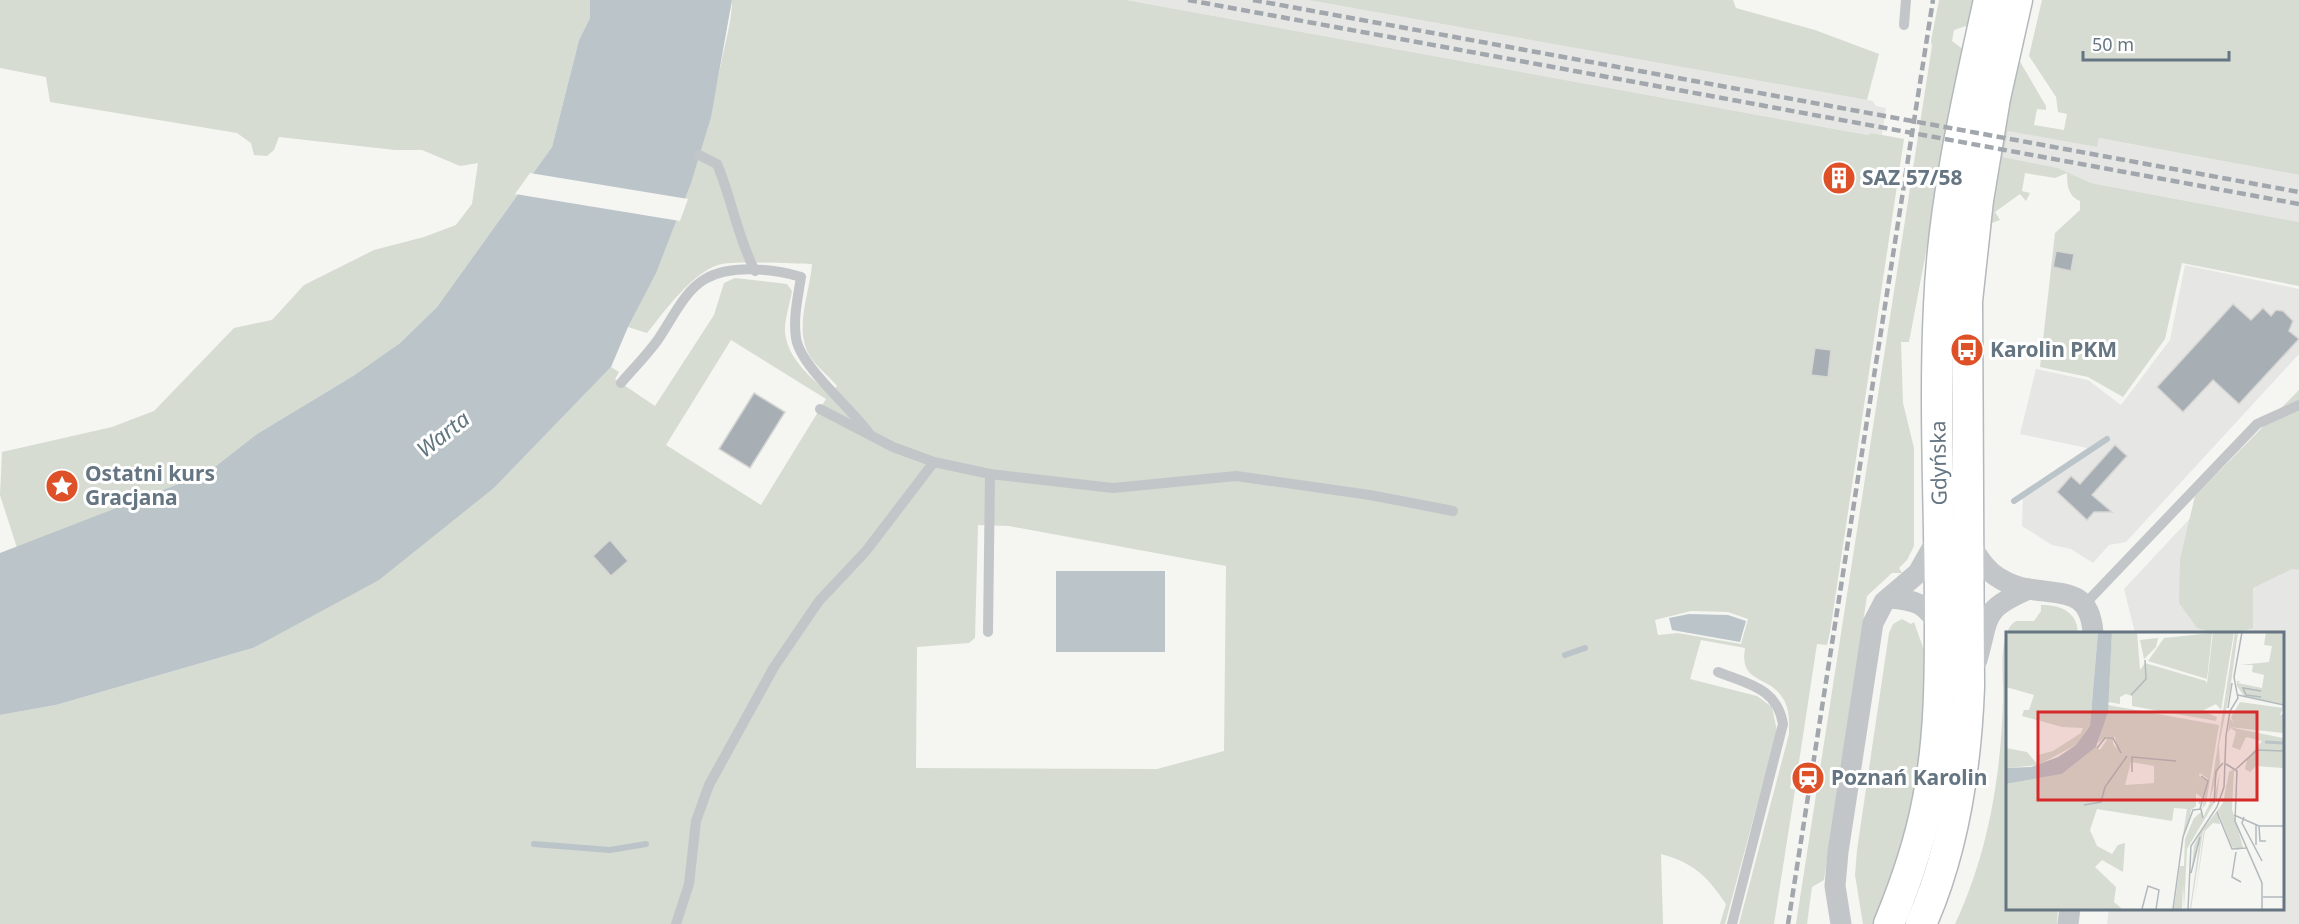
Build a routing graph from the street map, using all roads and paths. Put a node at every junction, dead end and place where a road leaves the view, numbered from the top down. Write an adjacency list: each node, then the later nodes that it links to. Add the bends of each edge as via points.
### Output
1 (1906, 0): 4 (lane)
2 (1989, 0): 14 (main road, Gdyńska, via 1957,152 1942,264 1938,346)
3 (2017, 0): 14 (main road, Gdyńska, via 1995,98 1970,252)
4 (1904, 25)
5 (699, 155): 6 (lane, via 717,164 742,245)
6 (755, 271): 7 (lane, via 727,272 705,279); 10 (lane, via 801,277 795,312 796,340 807,363)
7 (621, 383)
8 (2299, 405): 17 (lane, via 2257,424)
9 (820, 409): 10 (lane)
10 (869, 433): 11 (lane, via 893,447)
11 (934, 462): 12 (lane); 24 (lane, via 866,551 819,601 774,666 709,785 696,821 689,884)
12 (990, 474): 13 (lane, via 1113,489 1236,476); 19 (lane)
13 (1453, 511)
14 (1954, 539): 15 (street, via 1993,574); 16 (street); 18 (main road, Gdyńska); 22 (main road, Gdyńska)
15 (2029, 589): 17 (street, via 2061,592); 22 (street, via 1990,611)
16 (1889, 598): 18 (street, via 1912,600 1924,606); 26 (street, via 1873,623 1840,840 1835,886)
17 (2084, 604): 20 (street)
18 (1940, 628): 27 (main road, Gdyńska, via 1939,710 1928,798 1916,849)
19 (988, 632)
20 (2093, 632)
21 (1718, 672): 25 (lane, via 1765,692 1781,709 1783,724)
22 (1969, 687): 28 (main road, Gdyńska, via 1959,790 1943,859)
23 (2070, 909): 29 (street)
24 (676, 924)
25 (1732, 924)
26 (1841, 924)
27 (1889, 924)
28 (1921, 924)
29 (2068, 924)

